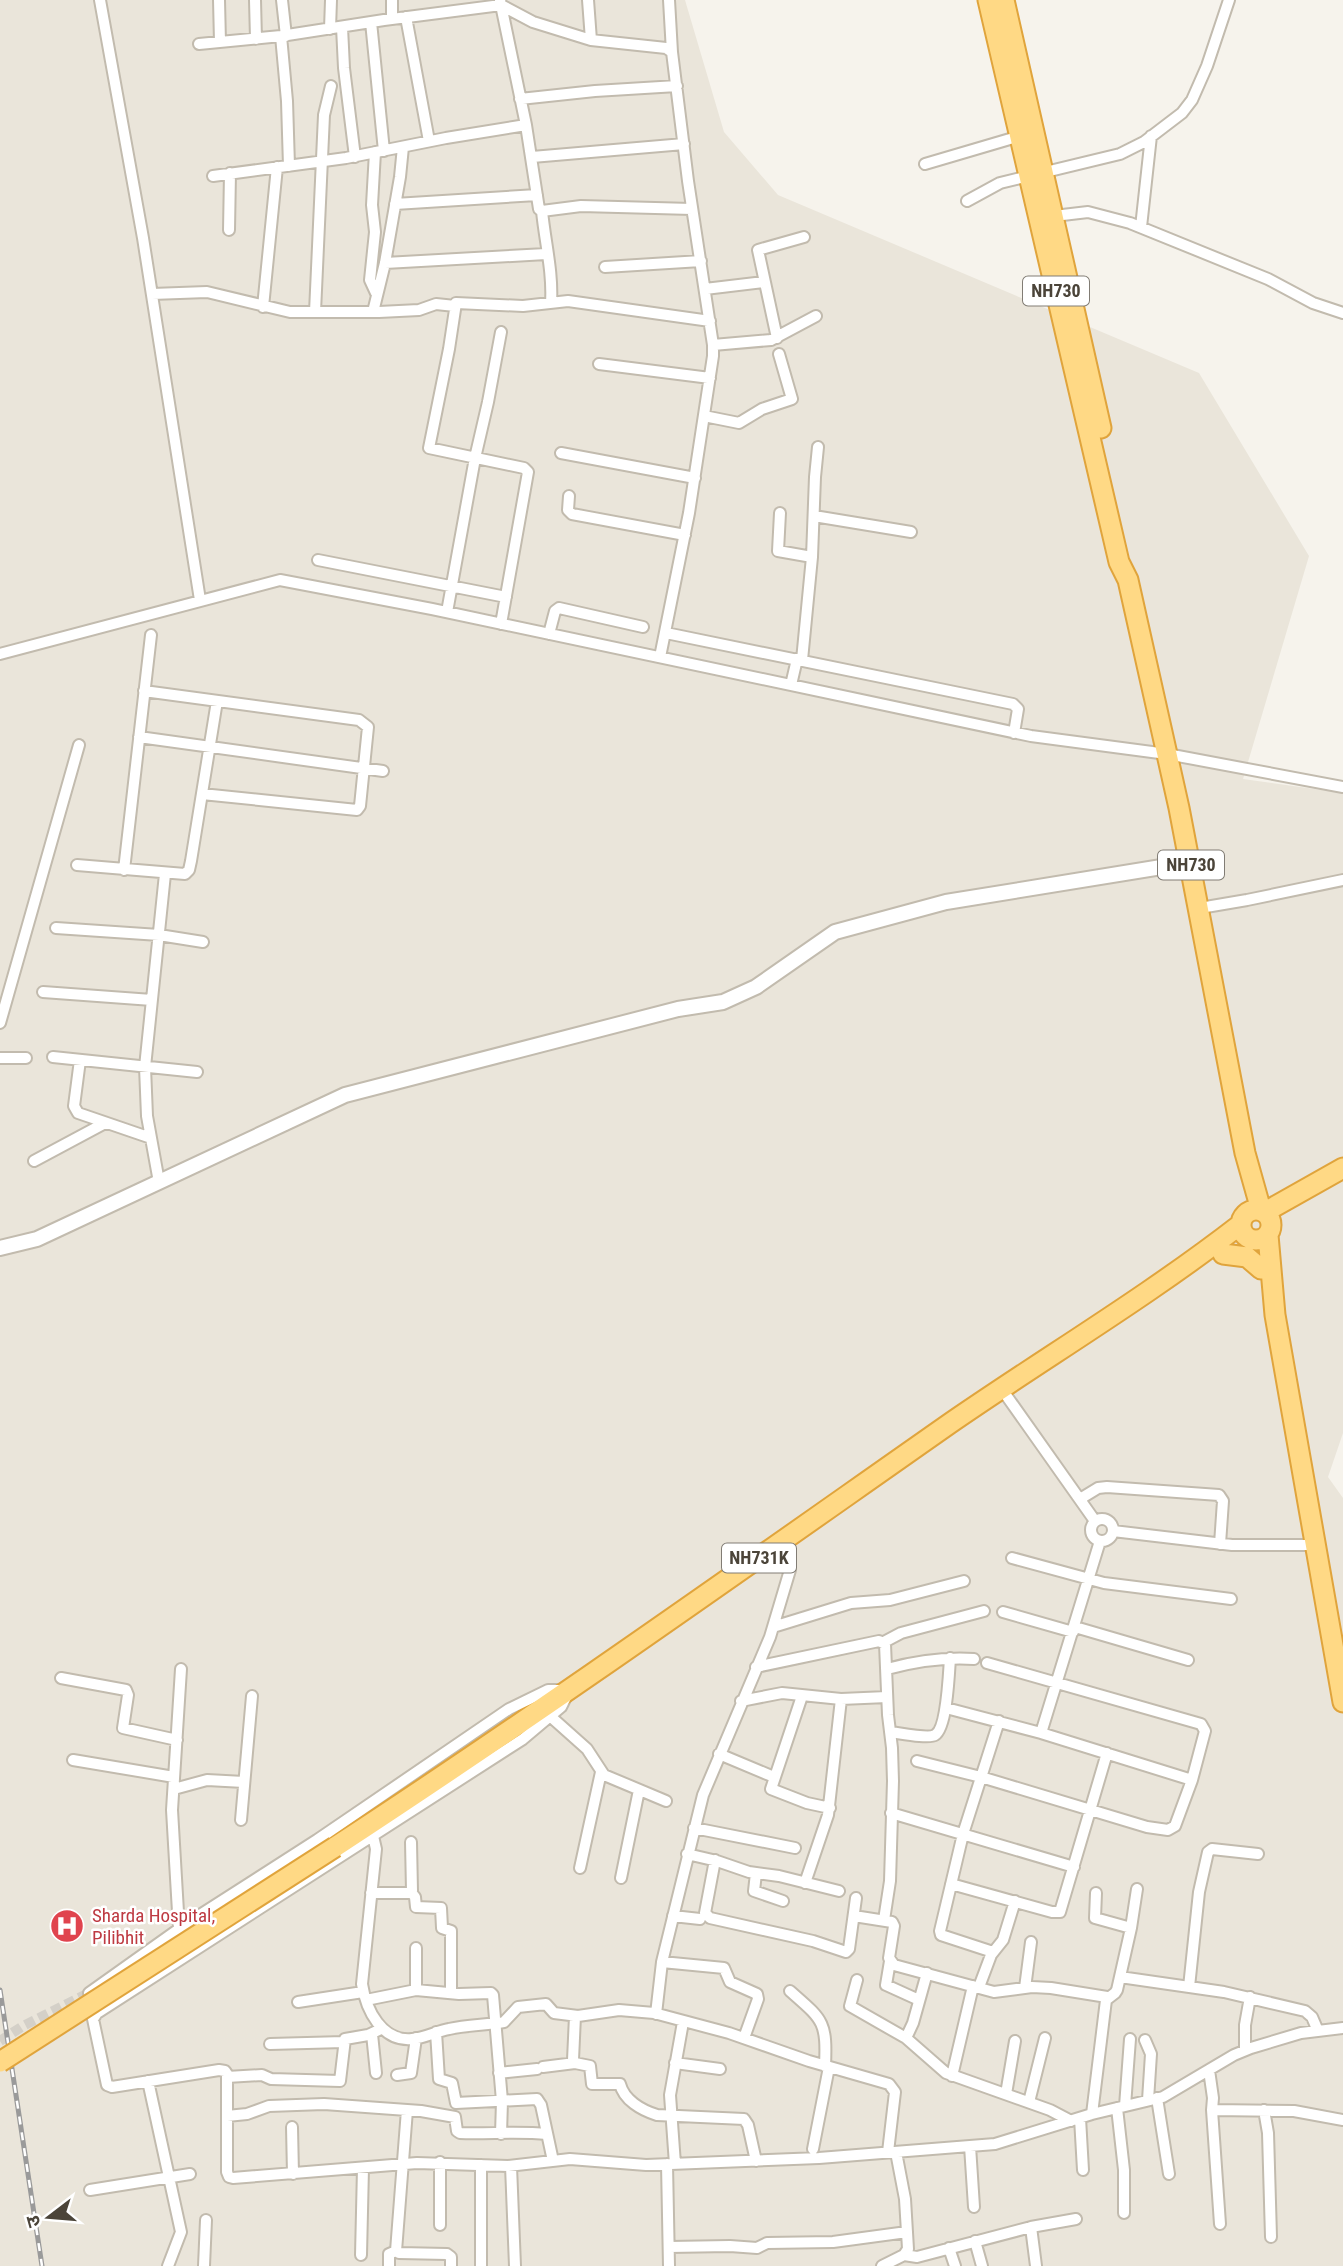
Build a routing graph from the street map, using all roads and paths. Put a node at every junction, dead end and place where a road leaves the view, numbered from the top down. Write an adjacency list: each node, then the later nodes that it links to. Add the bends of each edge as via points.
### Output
1 (100, 0): 58 (street)
2 (219, 0): 20 (street)
3 (255, 0): 18 (street)
4 (282, 0): 17 (street)
5 (331, 0): 16 (street)
6 (392, 0): 14 (street)
7 (588, 0): 19 (street)
8 (668, 0): 22 (street)
9 (988, 0): 27 (highway, NH730)
10 (1004, 0): 40 (highway, NH730)
11 (1229, 0): 28 (street, via 1192,100)
12 (500, 3): 13 (street); 19 (street, via 533,22); 25 (street)
13 (406, 18): 14 (street); 29 (street)
14 (392, 19): 15 (street)
15 (371, 22): 16 (street); 32 (street)
16 (336, 28): 17 (street); 33 (street)
17 (284, 36): 18 (street); 37 (street)
18 (256, 39): 20 (street)
19 (592, 40): 22 (street)
20 (220, 42): 21 (street)
21 (199, 44)
22 (672, 51): 24 (street)
23 (331, 86): 35 (street, via 324,115)
24 (677, 86): 25 (street); 30 (street)
25 (520, 99): 26 (street)
26 (526, 125): 29 (street); 34 (street)
27 (1020, 136): 36 (street); 40 (highway, NH730)
28 (1151, 136): 40 (street, via 1120,155); 48 (street)
29 (429, 141): 31 (street)
30 (684, 144): 34 (street); 45 (street)
31 (403, 147): 32 (street); 44 (street)
32 (380, 151): 33 (street); 57 (street, via 372,205 370,280)
33 (355, 157): 35 (street)
34 (532, 157): 42 (street)
35 (322, 162): 37 (street); 62 (street)
36 (925, 164)
37 (289, 166): 38 (street)
38 (276, 167): 39 (street); 61 (street)
39 (230, 173): 41 (street); 49 (street)
40 (1037, 175): 43 (street, via 1000,183); 47 (highway, NH730); 85 (highway, NH730, via 1119,562)
41 (213, 176)
42 (537, 195): 44 (street); 46 (street)
43 (967, 201)
44 (395, 204): 53 (street)
45 (692, 209): 46 (street, via 581,206); 52 (street)
46 (542, 211): 51 (street)
47 (1054, 216): 48 (street, via 1088,212); 85 (highway, NH730, via 1130,559)
48 (1141, 227): 64 (street)
49 (229, 230)
50 (804, 237): 55 (street, via 758,250)
51 (546, 254): 53 (street); 59 (street)
52 (701, 261): 54 (street); 56 (street)
53 (385, 263): 57 (street)
54 (605, 267)
55 (764, 282): 56 (street); 68 (street)
56 (705, 289): 66 (street)
57 (376, 293): 63 (street)
58 (152, 294): 61 (street, via 208,292); 88 (street)
59 (551, 303): 60 (street, via 458,302); 66 (street, via 568,301)
60 (455, 306): 63 (street); 76 (street, via 428,444 431,449)
61 (263, 307): 62 (street)
62 (315, 312): 63 (street)
63 (373, 312)
64 (1343, 313)
65 (816, 316): 68 (street)
66 (710, 321): 69 (street)
67 (501, 332): 76 (street)
68 (777, 338): 69 (street)
69 (713, 345): 72 (street)
70 (779, 354): 73 (street, via 792,399 739,423)
71 (599, 364): 72 (street)
72 (710, 378): 73 (street)
73 (704, 416): 77 (street)
74 (818, 447): 80 (street)
75 (561, 453): 77 (street)
76 (475, 458): 86 (street); 87 (street, via 528,472)
77 (695, 478): 82 (street)
78 (569, 496): 82 (street, via 572,514)
79 (780, 513): 83 (street, via 778,551)
80 (814, 516): 81 (street); 83 (street)
81 (911, 533)
82 (685, 535): 92 (street)
83 (812, 557): 97 (street)
84 (318, 560): 86 (street)
85 (1128, 580): 105 (highway, NH730)
86 (452, 585): 87 (street); 89 (street)
87 (506, 597): 90 (street)
88 (200, 600): 89 (street, via 280,580); 95 (street)
89 (447, 612): 90 (street)
90 (501, 624): 93 (street)
91 (643, 627): 93 (street, via 559,608)
92 (666, 633): 96 (street); 97 (street)
93 (549, 634): 96 (street)
94 (151, 635): 99 (street)
95 (0, 654)
96 (660, 657): 98 (street)
97 (799, 659): 98 (street); 101 (street, via 1013,704 1018,709)
98 (791, 685): 101 (street)
99 (144, 691): 100 (street); 102 (street)
100 (217, 701): 104 (street); 106 (street, via 365,722)
101 (1014, 733): 105 (street)
102 (139, 737): 104 (street); 113 (street)
103 (79, 746): 123 (street)
104 (210, 748): 106 (street); 109 (street)
105 (1167, 754): 108 (street); 110 (highway, NH730)
106 (363, 768): 107 (street); 109 (street, via 359,806 353,812)
107 (383, 771)
108 (1343, 787)
109 (202, 794): 115 (street, via 189,870)
110 (1187, 843): 112 (street); 114 (highway, NH730)
111 (77, 865): 113 (street)
112 (1156, 867): 114 (street, via 1180,864); 134 (street, via 946,902 835,932 756,987 723,1002 678,1009 345,1095)
113 (124, 870): 115 (street)
114 (1193, 873): 117 (highway, NH730)
115 (165, 874): 119 (street)
116 (1343, 880): 117 (street)
117 (1200, 908): 135 (highway, NH730)
118 (56, 928): 119 (street)
119 (159, 935): 120 (street); 122 (street)
120 (203, 942)
121 (43, 992): 122 (street)
122 (152, 1000): 128 (street)
123 (0, 1023)
124 (53, 1057): 127 (street)
125 (0, 1058): 126 (street)
126 (26, 1058)
127 (80, 1060): 128 (street); 130 (street, via 75,1111)
128 (145, 1067): 129 (street); 131 (street)
129 (197, 1072)
130 (105, 1123): 131 (street); 132 (street)
131 (151, 1138): 134 (street)
132 (34, 1161)
133 (1336, 1172): 135 (highway, NH731K)
134 (159, 1182): 136 (street, via 37,1238)
135 (1256, 1226): 137 (highway, NH731K); 138 (highway, NH731K); 139 (highway, NH730); 140 (highway, NH730)
136 (0, 1248)
137 (1223, 1254): 138 (highway, NH731K); 139 (highway, via 1247,1257)
138 (1183, 1269): 141 (highway, NH731K)
139 (1261, 1269): 140 (highway, NH730)
140 (1275, 1315): 148 (highway, NH730)
141 (1001, 1388): 142 (street); 145 (highway, NH731K)
142 (1080, 1499): 143 (street); 147 (street, via 1107,1486 1219,1495 1223,1501)
143 (1095, 1521): 144 (street, via 1106,1520); 146 (street, via 1092,1534)
144 (1113, 1531): 146 (street); 147 (street)
145 (785, 1540): 155 (street, via 790,1570); 167 (highway, NH731K)
146 (1100, 1541): 150 (street)
147 (1220, 1544): 148 (street)
148 (1315, 1545): 173 (highway, NH730)
149 (1012, 1558): 150 (street)
150 (1090, 1578): 152 (street); 156 (street)
151 (964, 1581): 155 (street, via 890,1600 851,1603)
152 (1231, 1599)
153 (984, 1611): 157 (street, via 901,1633)
154 (1003, 1612): 156 (street)
155 (773, 1627): 162 (street)
156 (1074, 1629): 160 (street); 166 (street)
157 (884, 1642): 162 (street); 164 (street)
158 (950, 1658): 159 (street); 164 (street); 174 (street)
159 (974, 1659)
160 (1188, 1660)
161 (987, 1663): 166 (street)
162 (757, 1667): 172 (street)
163 (181, 1669): 179 (street)
164 (887, 1669): 170 (street)
165 (61, 1678): 179 (street, via 126,1690 123,1728)
166 (1057, 1682): 178 (street); 187 (street, via 1201,1724 1205,1731)
167 (570, 1690): 175 (street); 223 (street, via 548,1690 509,1709); 262 (highway, NH731K, bridge)
168 (251, 1696): 188 (street)
169 (802, 1696): 171 (street); 172 (street, via 782,1693); 185 (street)
170 (887, 1697): 171 (street); 177 (street)
171 (841, 1699): 192 (street)
172 (741, 1701): 180 (street)
173 (1343, 1702)
174 (946, 1708): 176 (street); 177 (street, via 935,1735)
175 (550, 1716): 184 (street, via 587,1749); 198 (street, via 523,1739)
176 (999, 1721): 178 (street); 186 (street)
177 (890, 1732): 194 (street)
178 (1041, 1733): 181 (street)
179 (177, 1740): 189 (street)
180 (719, 1754): 185 (street); 196 (street)
181 (1107, 1754): 187 (street); 193 (street)
182 (73, 1760): 189 (street)
183 (917, 1761): 186 (street)
184 (601, 1772): 190 (street); 205 (street)
185 (774, 1777): 192 (street, via 773,1791)
186 (981, 1777): 193 (street); 197 (street)
187 (1192, 1780): 193 (street, via 1172,1829)
188 (244, 1782): 189 (street); 195 (street)
189 (174, 1783): 223 (street)
190 (639, 1790): 191 (street); 207 (street)
191 (666, 1801)
192 (830, 1808): 208 (street)
193 (1091, 1811): 204 (street)
194 (891, 1814): 197 (street); 221 (street)
195 (242, 1820)
196 (694, 1828): 200 (street); 201 (street)
197 (963, 1834): 204 (street); 209 (street)
198 (373, 1836): 213 (street); 273 (street, via 97,2012 93,2019 107,2085)
199 (411, 1842): 212 (street)
200 (795, 1848)
201 (687, 1854): 203 (street); 218 (street)
202 (1258, 1854): 233 (street, via 1208,1852)
203 (715, 1860): 206 (street); 219 (street, via 705,1913 709,1918 846,1952)
204 (1074, 1867): 217 (street, via 1060,1912)
205 (580, 1868)
206 (756, 1873): 208 (street); 216 (street, via 754,1891)
207 (621, 1878)
208 (805, 1884): 211 (street)
209 (951, 1884): 217 (street); 226 (street, via 940,1933)
210 (1136, 1889): 222 (street)
211 (839, 1891)
212 (411, 1892): 213 (street); 238 (street, via 416,1907 441,1908 442,1928 452,1931)
213 (371, 1893): 239 (street)
214 (1096, 1893): 222 (street, via 1095,1918)
215 (856, 1898): 219 (street)
216 (783, 1901)
217 (1015, 1901): 226 (street, via 1003,1940)
218 (673, 1916): 220 (street); 228 (street)
219 (854, 1916): 221 (street)
220 (700, 1919)
221 (884, 1920): 227 (street, via 894,1926)
222 (1131, 1928): 230 (street)
223 (179, 1929): 237 (street)
224 (1031, 1942): 234 (street)
225 (416, 1948): 235 (street)
226 (993, 1952): 232 (street)
227 (890, 1961): 229 (street); 242 (street, via 886,1985)
228 (662, 1962): 244 (street); 253 (street, via 724,1968 730,1982 757,1994)
229 (927, 1973): 232 (street); 242 (street)
230 (1120, 1977): 233 (street); 240 (street, via 1115,1993)
231 (857, 1980): 254 (street, via 850,2006)
232 (976, 1987): 234 (street, via 994,1992); 271 (street)
233 (1189, 1987): 241 (street)
234 (1025, 1988): 240 (street)
235 (416, 1990): 238 (street); 239 (street)
236 (790, 1990): 265 (street, via 823,2026)
237 (89, 1993)
238 (452, 1993): 247 (street, via 491,1993)
239 (364, 1996): 243 (street); 249 (street)
240 (1107, 1997): 282 (street)
241 (1250, 1997): 250 (street, via 1305,2011); 261 (street)
242 (919, 2000): 254 (street)
243 (298, 2001)
244 (656, 2014): 245 (street, via 619,2010); 246 (street)
245 (575, 2015): 247 (street, via 554,2013 546,2004 518,2007 507,2021); 263 (street)
246 (683, 2022): 253 (street); 264 (street)
247 (495, 2024): 251 (street); 269 (street)
248 (1343, 2028): 250 (street)
249 (377, 2031): 252 (street); 258 (street); 268 (street)
250 (1318, 2031): 261 (street)
251 (436, 2032): 252 (street); 276 (street, via 439,2079 452,2083 456,2103)
252 (416, 2038): 270 (street, via 411,2073)
253 (744, 2038): 265 (street)
254 (906, 2038): 271 (street)
255 (1045, 2038): 277 (street)
256 (1130, 2039): 278 (street)
257 (1145, 2040): 275 (street, via 1151,2057)
258 (344, 2042): 260 (street); 272 (street, via 337,2081)
259 (1015, 2042): 274 (street)
260 (270, 2044)
261 (1245, 2050): 267 (street)
262 (0, 2062)
263 (575, 2063): 269 (street); 284 (street, via 590,2066 592,2084 618,2083 625,2096 645,2110)
264 (675, 2063): 266 (street); 284 (street)
265 (827, 2066): 291 (street); 292 (street, via 892,2087)
266 (720, 2069)
267 (1209, 2070): 275 (street); 280 (street)
268 (376, 2073)
269 (499, 2073): 276 (street)
270 (397, 2075)
271 (952, 2076): 274 (street)
272 (227, 2077): 273 (street, via 219,2070); 283 (street)
273 (148, 2081): 305 (street)
274 (1006, 2094): 277 (street)
275 (1152, 2099): 278 (street); 304 (street)
276 (502, 2101): 288 (street); 289 (street, via 537,2099)
277 (1029, 2102): 285 (street)
278 (1121, 2107): 282 (street); 308 (street)
279 (407, 2110): 283 (street, via 324,2104 269,2106); 288 (street, via 455,2117 460,2133); 296 (street)
280 (1212, 2110): 281 (street); 311 (street)
281 (1264, 2110): 286 (street); 315 (street)
282 (1092, 2114): 285 (street)
283 (227, 2116): 303 (street, via 229,2177)
284 (671, 2117): 294 (street, via 744,2119); 297 (street)
285 (1076, 2119): 290 (street, via 1005,2142); 301 (street)
286 (1343, 2120)
287 (292, 2127): 303 (street)
288 (501, 2134): 289 (street)
289 (547, 2134): 293 (street)
290 (970, 2146): 292 (street); 307 (street)
291 (813, 2149)
292 (892, 2152): 294 (street); 314 (street, via 905,2199)
293 (553, 2161): 297 (street); 299 (street)
294 (756, 2161): 297 (street)
295 (440, 2162): 296 (street); 298 (street); 312 (street)
296 (402, 2164): 300 (street); 319 (street)
297 (671, 2164): 317 (street)
298 (481, 2165): 299 (street); 326 (street)
299 (511, 2166): 327 (street)
300 (363, 2168): 303 (street); 320 (street)
301 (1083, 2170)
302 (190, 2174): 305 (street)
303 (293, 2174)
304 (1169, 2174)
305 (168, 2178): 306 (street); 322 (street, via 181,2236)
306 (90, 2190)
307 (974, 2207)
308 (1124, 2213)
309 (1076, 2219): 313 (street)
310 (206, 2220): 323 (street)
311 (1220, 2224)
312 (440, 2225)
313 (1031, 2227): 316 (street); 332 (street)
314 (907, 2232): 317 (street, via 760,2247); 321 (street, via 908,2249)
315 (1271, 2237)
316 (975, 2241): 318 (street); 331 (street)
317 (669, 2247): 328 (street)
318 (949, 2248): 321 (street); 330 (street)
319 (396, 2251): 324 (street, via 389,2254); 325 (street, via 447,2254)
320 (361, 2255)
321 (901, 2260): 329 (street)
322 (168, 2266)
323 (204, 2266)
324 (389, 2266)
325 (451, 2266)
326 (481, 2266)
327 (515, 2266)
328 (669, 2266)
329 (882, 2266)
330 (955, 2266)
331 (982, 2266)
332 (1036, 2266)

